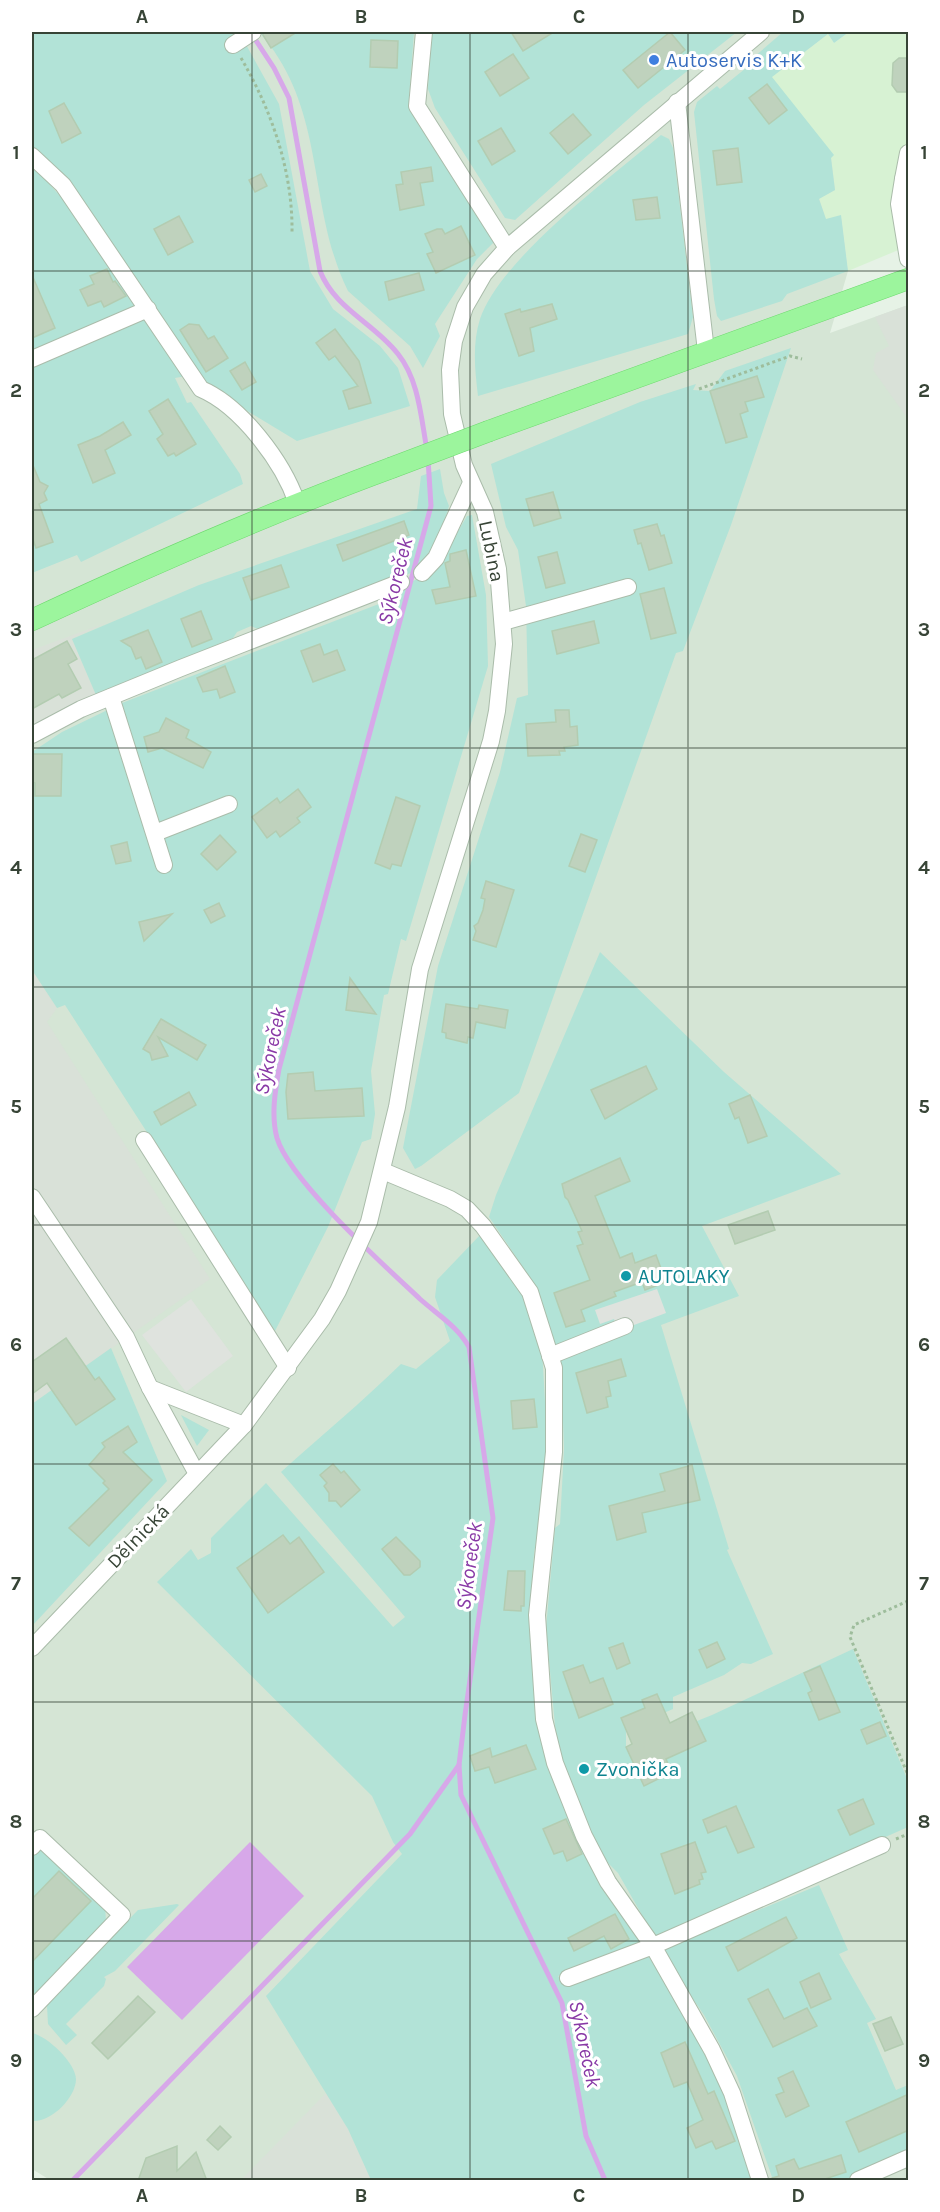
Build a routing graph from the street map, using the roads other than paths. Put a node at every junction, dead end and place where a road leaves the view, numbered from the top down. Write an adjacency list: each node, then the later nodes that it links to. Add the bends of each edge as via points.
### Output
1 (253, 32): 4 (street)
2 (424, 32): 9 (street, via 417,106)
3 (761, 32): 5 (street, Lubina)
4 (236, 43)
5 (677, 102): 9 (street, Lubina); 13 (street)
6 (909, 153): 8 (street)
7 (32, 156): 12 (street, via 63,185)
8 (906, 177): 10 (street, via 899,204)
9 (507, 248): 15 (street, Lubina, via 473,292 451,355 452,414)
10 (909, 259)
11 (909, 279): 13 (main road)
12 (148, 309): 14 (street); 16 (street, via 201,389 238,413 290,482)
13 (706, 351): 16 (main road, bridge)
14 (32, 359)
15 (471, 483): 17 (street, via 436,558); 21 (street, Lubina, via 493,542)
16 (297, 502): 20 (main road)
17 (422, 573)
18 (401, 582): 22 (street)
19 (628, 587): 21 (street)
20 (32, 620)
21 (503, 622): 28 (street, Lubina, via 503,666 493,731 420,969)
22 (111, 697): 23 (street); 25 (street)
23 (32, 735)
24 (229, 804): 25 (street)
25 (155, 833): 26 (street)
26 (164, 865)
27 (144, 1140): 32 (street)
28 (382, 1171): 31 (street, via 450,1198 483,1226 530,1292); 32 (street, Dělnická, via 369,1222 354,1256 322,1319)
29 (32, 1197): 33 (street, via 126,1337)
30 (625, 1326): 31 (street)
31 (550, 1356): 39 (street, via 556,1419 537,1615 544,1719 556,1767 584,1836 608,1882)
32 (288, 1368): 34 (street, Dělnická)
33 (150, 1388): 34 (street); 35 (street)
34 (244, 1425): 35 (street, Dělnická)
35 (197, 1473): 36 (street, Dělnická)
36 (32, 1648)
37 (882, 1845): 39 (street)
38 (32, 1847): 41 (street, via 40,1838 122,1915)
39 (653, 1946): 40 (street); 43 (street, via 727,2082)
40 (568, 1978)
41 (32, 2009)
42 (909, 2158): 44 (street)
43 (760, 2181)
44 (858, 2181)

